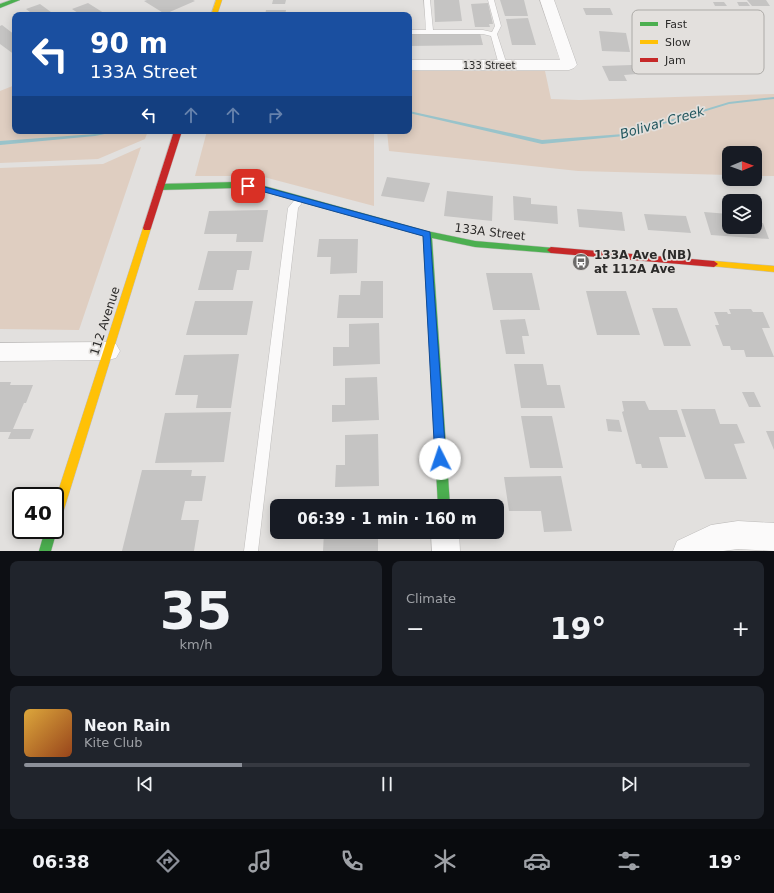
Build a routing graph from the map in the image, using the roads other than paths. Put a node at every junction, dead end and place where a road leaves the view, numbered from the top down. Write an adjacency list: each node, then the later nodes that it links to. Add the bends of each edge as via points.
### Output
1 (17, 0): 6 (street)
2 (219, 0): 7 (street)
3 (427, 0): 9 (lane)
4 (491, 0): 10 (lane, via 498,26)
5 (547, 0): 12 (street, 133 Street, via 569,65)
6 (0, 6)
7 (215, 12)
8 (412, 32): 9 (lane)
9 (430, 32): 10 (lane)
10 (494, 34): 12 (lane)
11 (412, 65): 12 (street, 133 Street)
12 (503, 65)
13 (177, 134): 14 (street, 112 Avenue)
14 (160, 187): 15 (street, 133A Street, via 248,186); 18 (street, 112 Avenue)
15 (300, 199): 16 (street, 133A Street); 26 (lane, via 293,208)
16 (427, 234): 17 (street, 133A Street, via 475,244); 21 (street)
17 (774, 269)
18 (108, 351): 19 (street); 20 (street, 112 Avenue)
19 (0, 352)
20 (64, 490)
21 (444, 499)
22 (774, 537): 28 (street, via 738,535 711,539)
23 (48, 539): 25 (street)
24 (445, 539): 27 (street)
25 (45, 551)
26 (251, 551)
27 (446, 551)
28 (687, 551)

